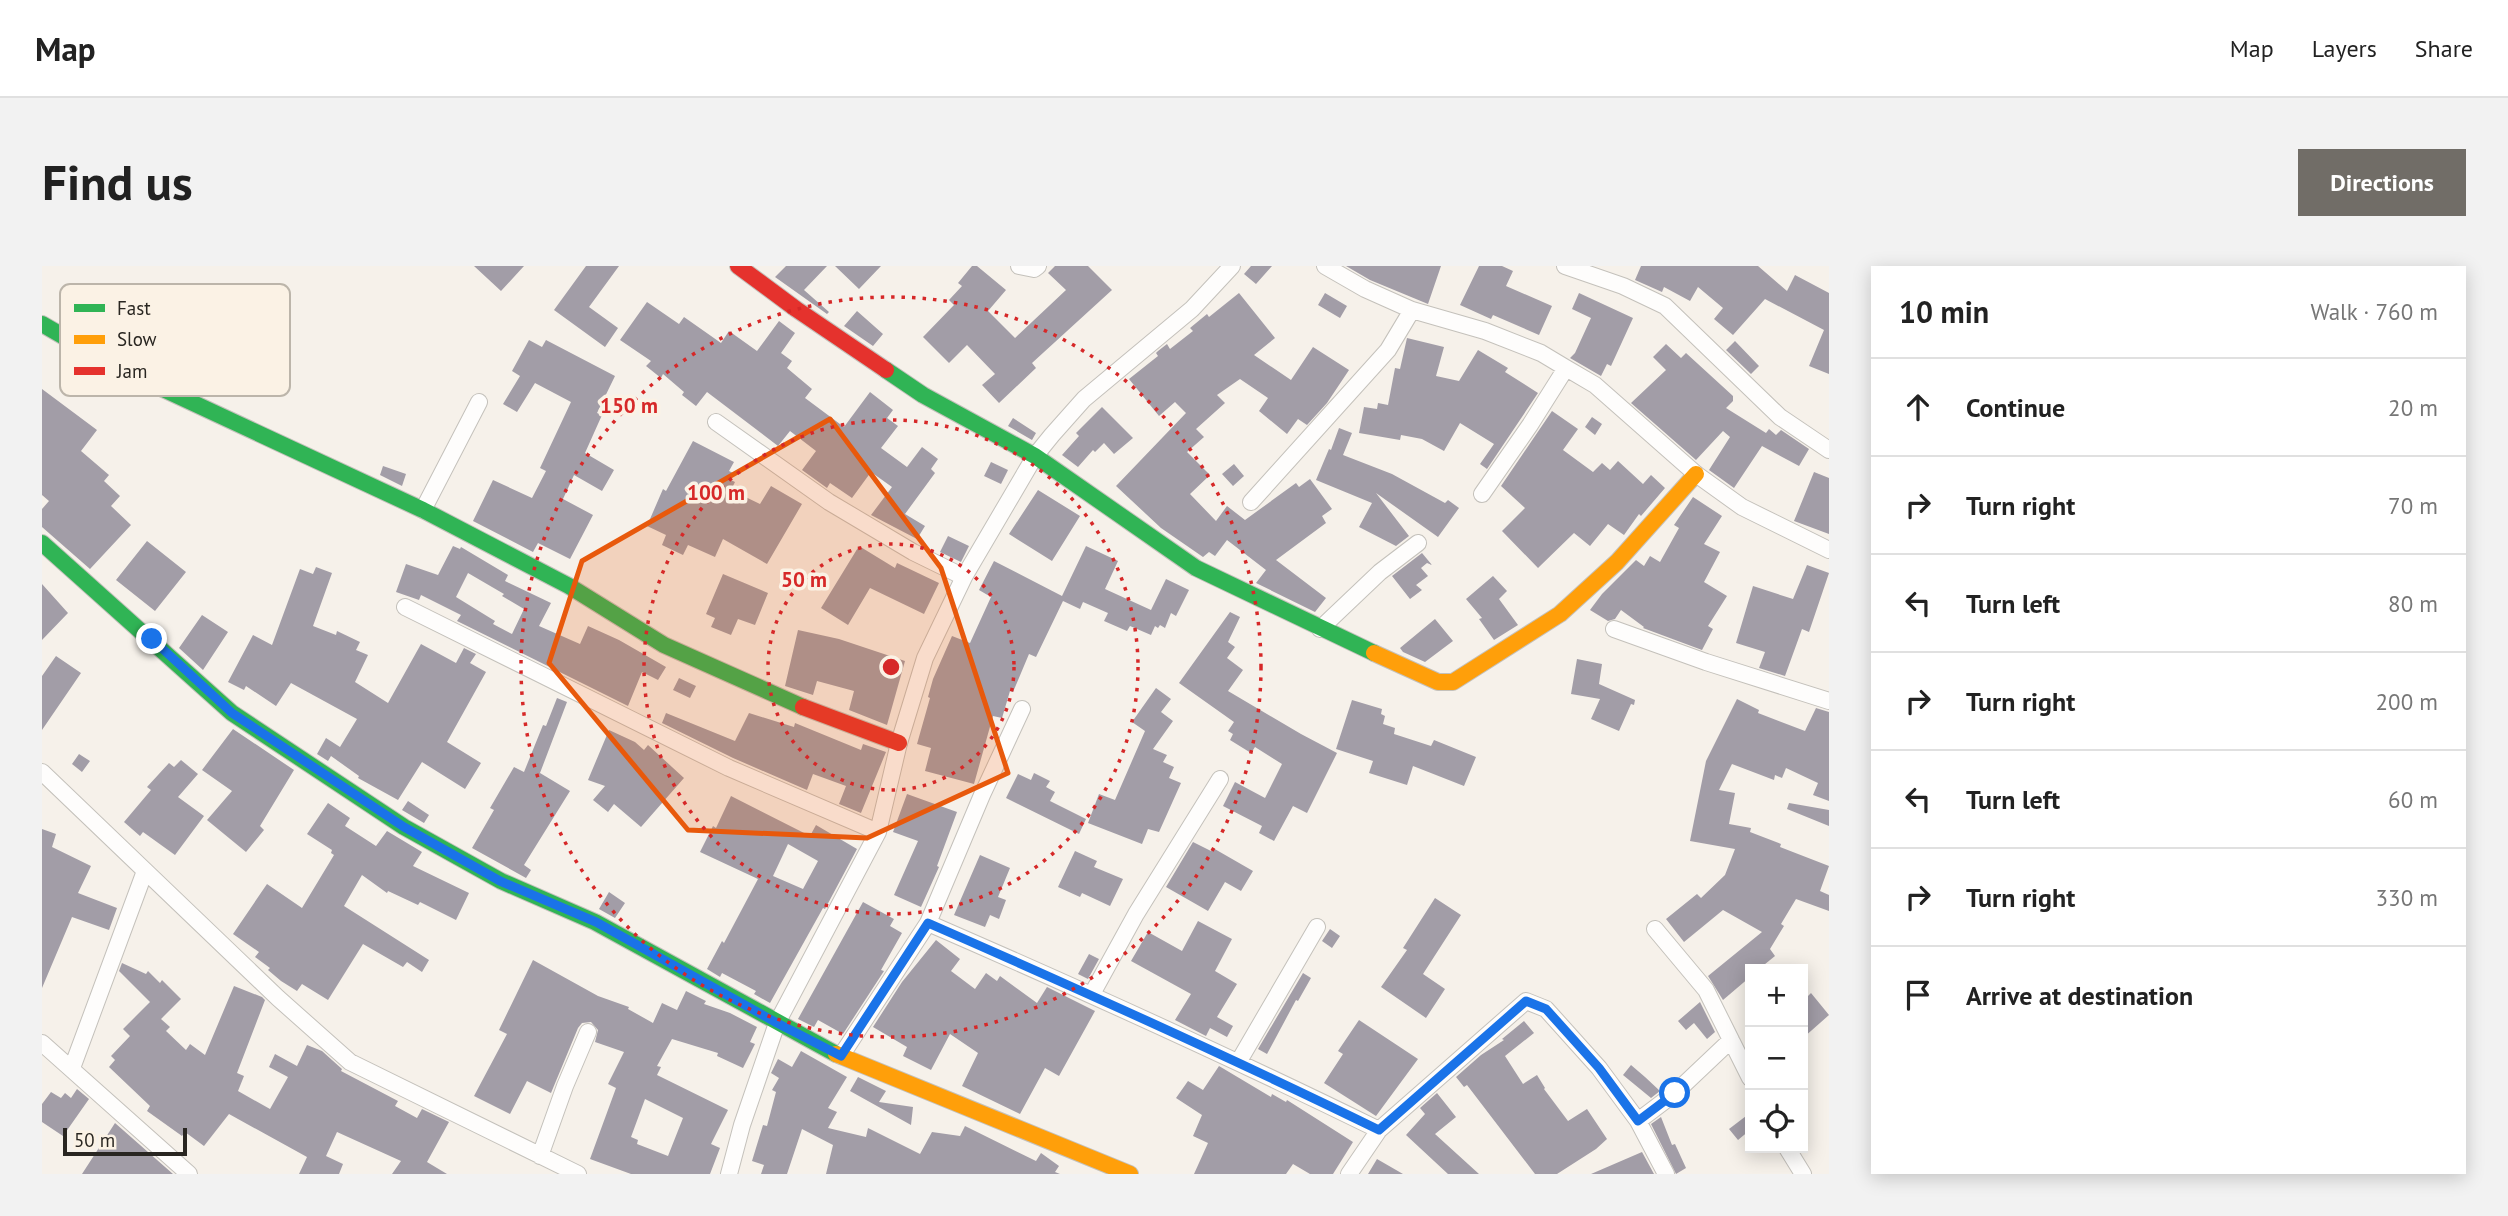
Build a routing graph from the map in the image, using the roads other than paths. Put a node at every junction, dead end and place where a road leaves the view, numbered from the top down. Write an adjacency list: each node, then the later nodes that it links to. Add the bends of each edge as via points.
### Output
1 (738, 266): 15 (street, via 923,395)
2 (1019, 266): 3 (street)
3 (1038, 266)
4 (1232, 266): 15 (street, via 1192,309 1084,398)
5 (1325, 266): 7 (street)
6 (1565, 266): 14 (street, via 1665,306 1780,417)
7 (1412, 310): 10 (street, via 1485,331); 18 (street, via 1388,350)
8 (42, 324): 9 (street)
9 (60, 334)
10 (1566, 368): 16 (street, via 1595,385); 17 (street)
11 (178, 396): 19 (street)
12 (479, 402): 19 (street)
13 (716, 422): 23 (street, via 829,502)
14 (1829, 450)
15 (1035, 456): 23 (street); 25 (street, via 1196,568)
16 (1696, 474): 22 (street, via 1742,507); 25 (street, via 1617,562 1560,614 1454,682 1438,682)
17 (1482, 494)
18 (1251, 502)
19 (423, 510): 29 (street, via 569,586 664,645 788,702)
20 (42, 543): 38 (street, via 232,713 404,827 500,881 596,922)
21 (1418, 543): 25 (street)
22 (1829, 550)
23 (964, 576): 29 (street, via 925,657)
24 (405, 607): 32 (street, via 729,768)
25 (1320, 629)
26 (1615, 629): 27 (street)
27 (1829, 701)
28 (1022, 709): 34 (street)
29 (899, 743): 32 (street)
30 (42, 772): 33 (street)
31 (1220, 779): 37 (street)
32 (878, 832): 38 (street)
33 (145, 871): 45 (street); 49 (street, via 350,1062)
34 (928, 923): 37 (street); 42 (street)
35 (1317, 926): 43 (street)
36 (1655, 929): 40 (street, via 1706,990)
37 (1092, 994): 43 (street)
38 (777, 1023): 42 (street); 52 (street)
39 (588, 1032): 49 (street)
40 (1731, 1040): 44 (street); 46 (street)
41 (42, 1044): 45 (street)
42 (841, 1056): 53 (street)
43 (1239, 1061): 47 (street)
44 (1745, 1068)
45 (72, 1069): 50 (street)
46 (1638, 1121): 47 (street, via 1599,1068 1546,1009 1526,1001); 55 (street)
47 (1379, 1130): 54 (street)
48 (1790, 1153): 56 (street)
49 (540, 1156): 51 (street)
50 (189, 1174)
51 (578, 1174)
52 (729, 1174)
53 (1130, 1174)
54 (1349, 1174)
55 (1666, 1174)
56 (1803, 1174)

